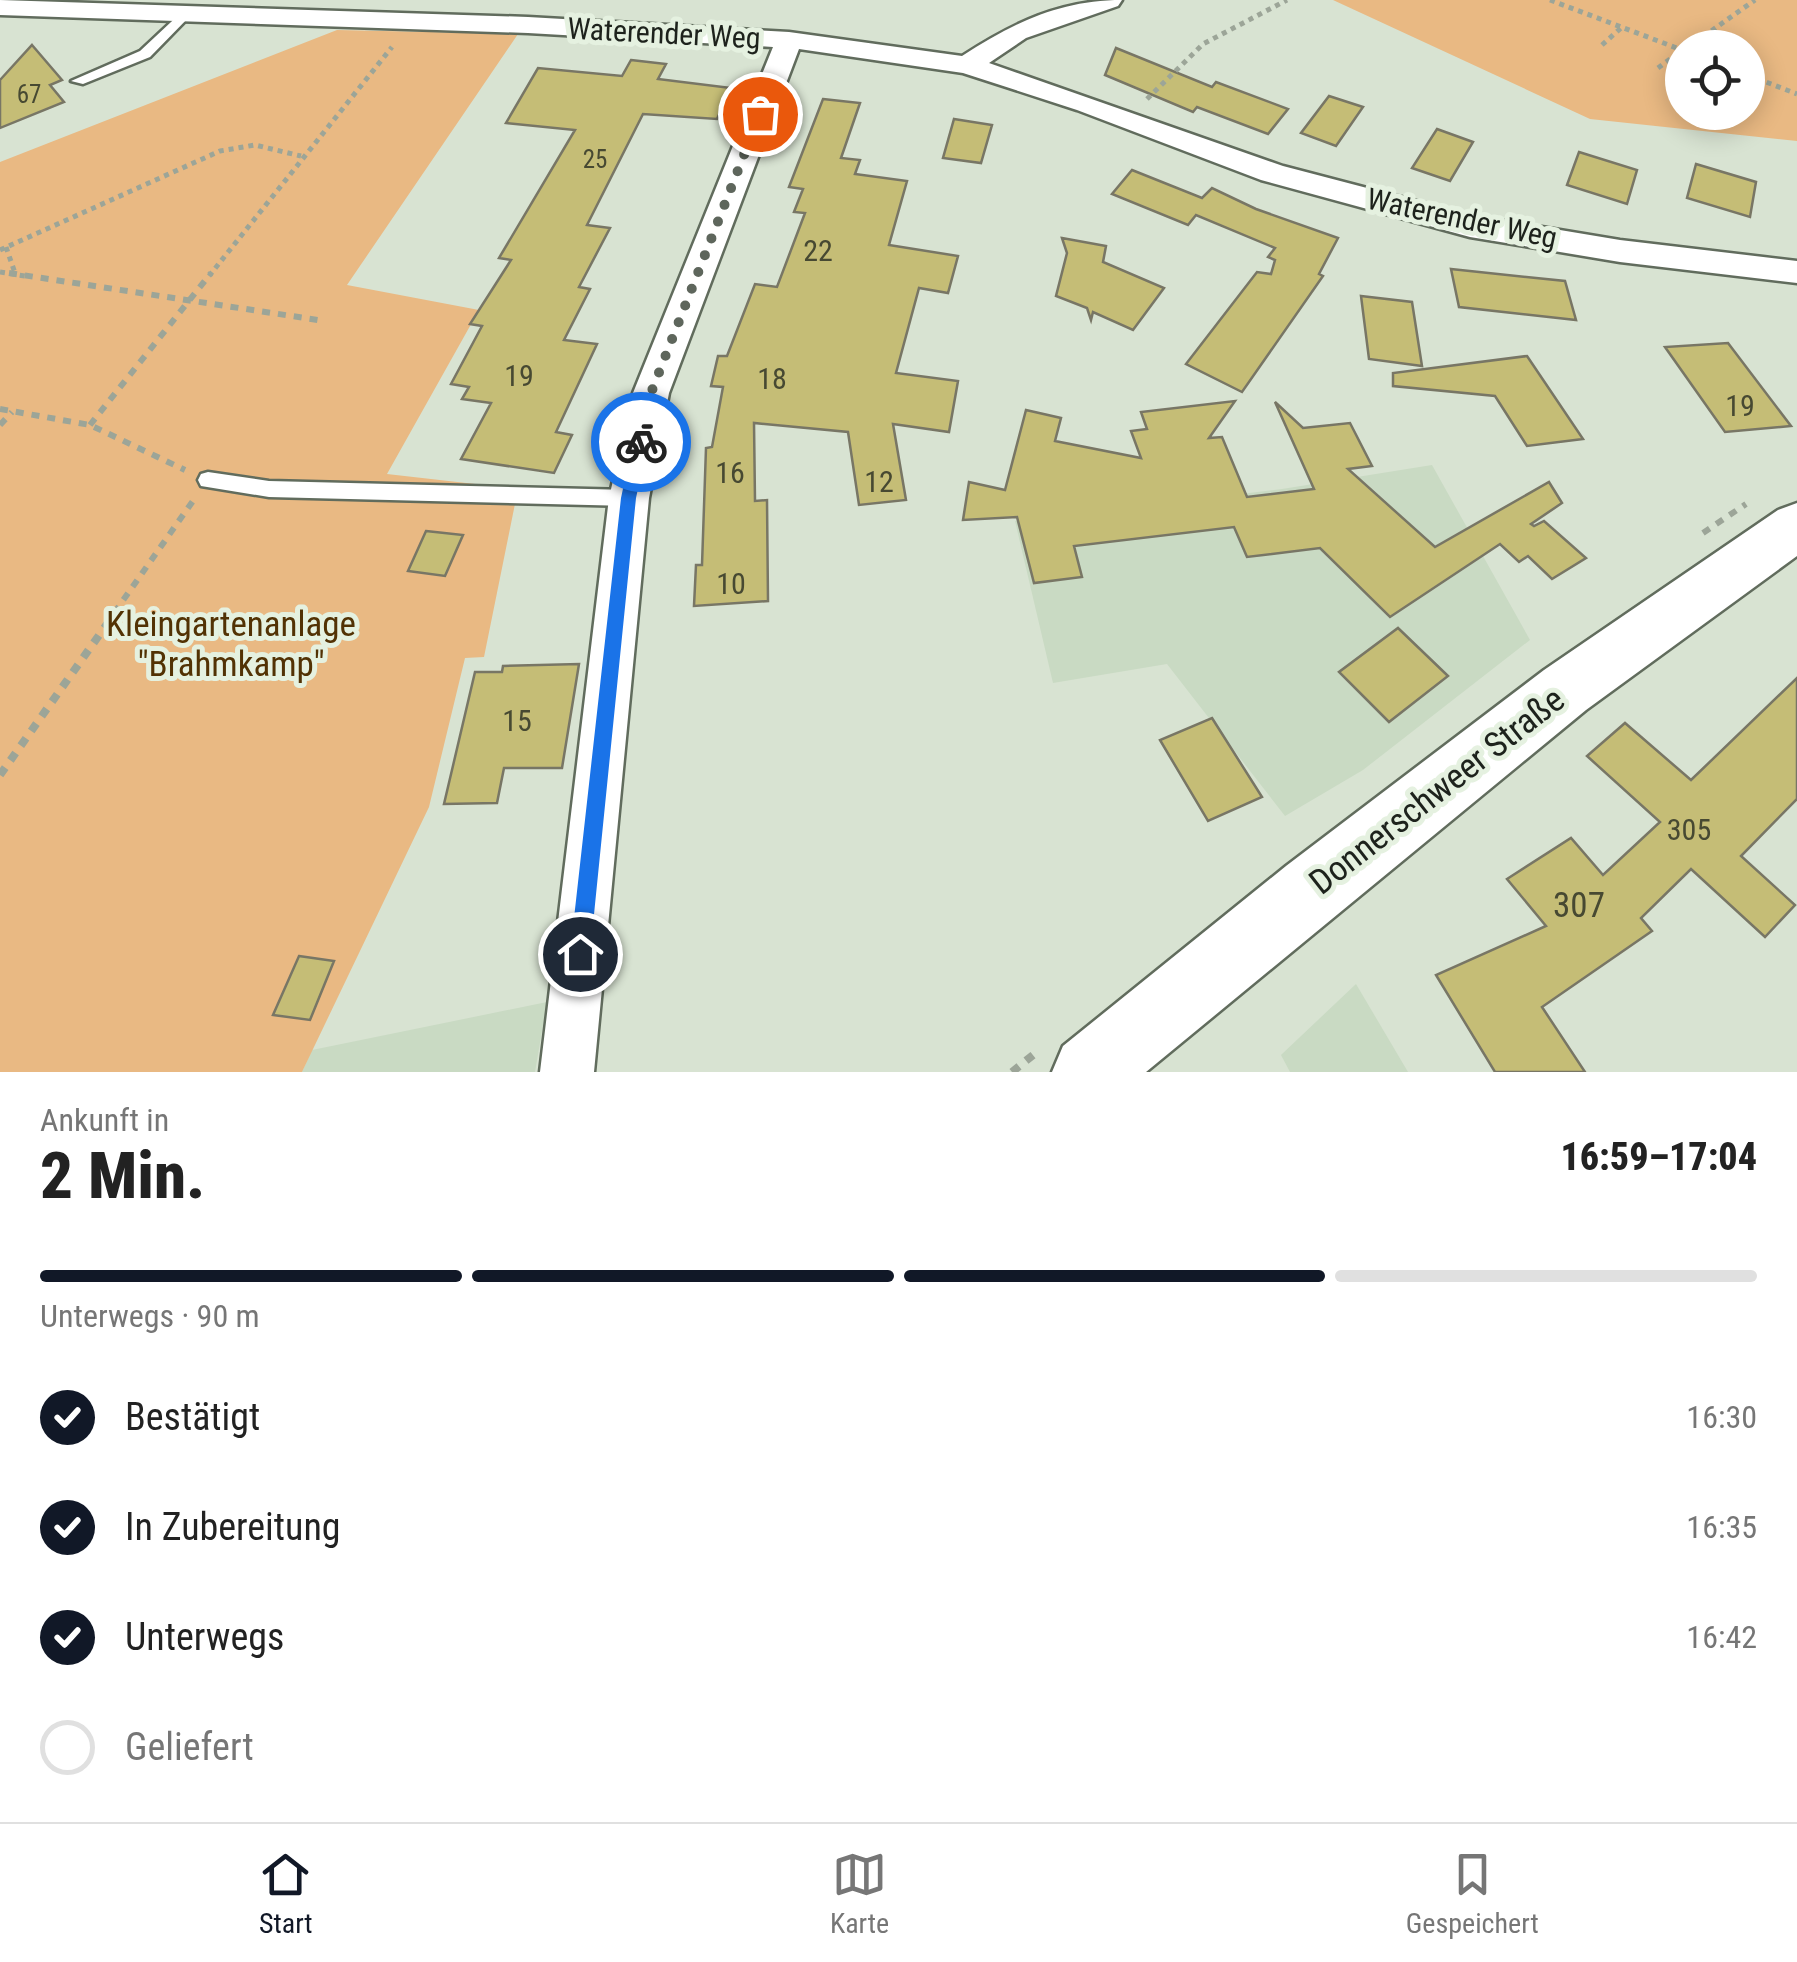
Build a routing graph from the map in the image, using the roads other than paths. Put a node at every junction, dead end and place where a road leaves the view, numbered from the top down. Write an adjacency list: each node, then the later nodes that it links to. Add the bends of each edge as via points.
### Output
1 (372, 0): 5 (street)
2 (1109, 0): 7 (street, via 1017,32)
3 (0, 7): 4 (street, Waterender Weg)
4 (186, 12): 5 (street, Waterender Weg); 8 (lane, via 145,54)
5 (346, 21): 6 (street, Waterender Weg)
6 (790, 40): 7 (street, Waterender Weg); 11 (street, via 651,393)
7 (967, 66): 9 (street, Waterender Weg, via 1272,173 1470,226)
8 (78, 80)
9 (1797, 272)
10 (208, 480): 11 (lane, via 269,489)
11 (628, 498): 13 (street)
12 (1797, 526): 14 (main road, Donnerschweer Straße, via 1565,690)
13 (567, 1072)
14 (1088, 1072)

